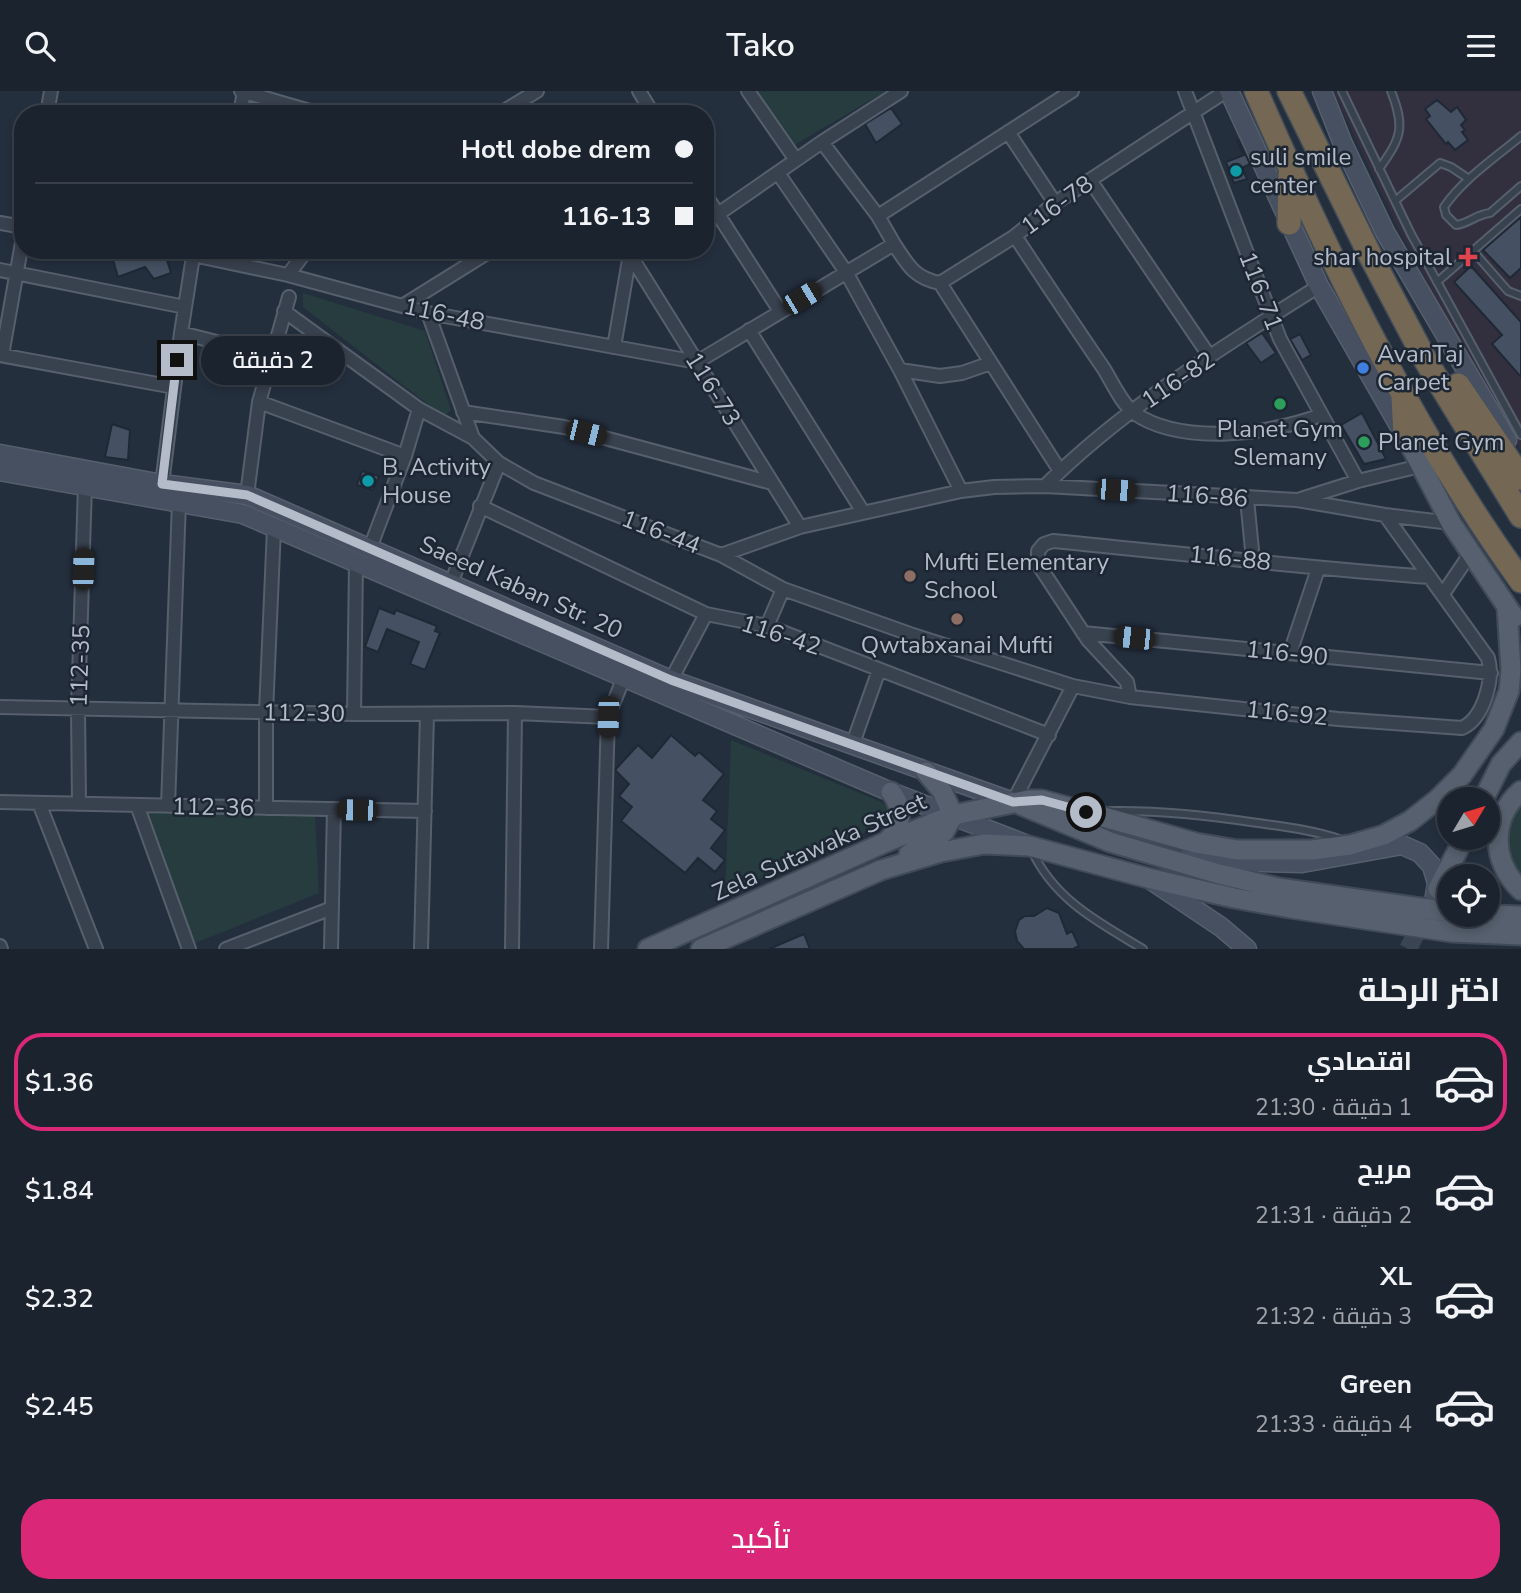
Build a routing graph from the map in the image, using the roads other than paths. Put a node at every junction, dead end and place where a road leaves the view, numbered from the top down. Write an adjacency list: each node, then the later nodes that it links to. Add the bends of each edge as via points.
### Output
1 (243, 91): 13 (street)
2 (748, 91): 19 (street)
3 (901, 91): 18 (street)
4 (1072, 91): 16 (street)
5 (1185, 91): 15 (street, 116-71)
6 (1228, 91): 15 (street, 116-78); 33 (main road)
7 (1256, 91): 20 (highway)
8 (1289, 91): 38 (highway)
9 (1322, 91): 85 (main road, via 1385,232)
10 (1342, 91): 21 (lane)
11 (1391, 91): 21 (lane, via 1401,116 1399,130)
12 (533, 92): 14 (street)
13 (290, 105)
14 (513, 105)
15 (1192, 111): 23 (street, 116-78); 60 (street, 116-71)
16 (1008, 132): 27 (street); 32 (street)
17 (1521, 137): 24 (lane)
18 (822, 142): 19 (street); 32 (street)
19 (796, 160): 22 (street)
20 (1290, 168): 33 (highway); 71 (highway)
21 (1379, 169): 26 (lane)
22 (778, 173): 31 (street); 47 (street)
23 (1090, 180): 27 (street, 116-78); 66 (street)
24 (1469, 180): 26 (lane, via 1440,163); 30 (lane, via 1444,207 1446,215 1456,225)
25 (1521, 186): 30 (lane)
26 (1395, 201): 50 (lane)
27 (1055, 203): 35 (street, 116-78)
28 (714, 208): 31 (street)
29 (1521, 209): 34 (lane)
30 (1490, 213): 34 (lane)
31 (718, 214): 58 (street)
32 (878, 216): 36 (street)
33 (1289, 223): 52 (main road)
34 (1503, 224): 37 (lane)
35 (1015, 236): 51 (street, 116-78); 74 (street)
36 (894, 244): 47 (street); 51 (street, via 913,272)
37 (1473, 251): 50 (lane); 53 (lane, via 1507,291)
38 (1370, 255): 89 (highway, via 1407,303); 103 (highway, via 1426,361)
39 (19, 259): 48 (street)
40 (193, 259): 56 (street)
41 (220, 259): 49 (street, 116-48)
42 (300, 259): 49 (street)
43 (475, 259): 55 (street)
44 (627, 259): 63 (street)
45 (632, 259): 67 (street, 116-73)
46 (0, 270): 48 (street)
47 (846, 272): 58 (street); 69 (street)
48 (17, 274): 56 (street); 64 (street)
49 (288, 275): 55 (street, 116-48)
50 (1437, 282): 78 (lane)
51 (940, 283): 68 (street)
52 (1319, 286): 60 (street, 116-82); 79 (main road)
53 (1521, 296)
54 (289, 297): 57 (street)
55 (402, 306): 59 (street, 116-48)
56 (185, 307): 62 (street)
57 (284, 311): 65 (street); 73 (street, 116-44)
58 (780, 311): 61 (street)
59 (428, 313): 63 (street, 116-48); 75 (street)
60 (1271, 317): 66 (street, 116-82); 76 (street, 116-71)
61 (749, 330): 67 (street); 101 (street)
62 (181, 333): 65 (street); 70 (street)
63 (614, 347): 67 (street, 116-48)
64 (1, 355): 70 (street)
65 (271, 356): 72 (street)
66 (1210, 357): 74 (street, 116-82)
67 (697, 362): 91 (street, 116-73)
68 (991, 363): 69 (street, via 940,376); 88 (street)
69 (900, 370): 95 (street)
70 (174, 387): 92 (street)
71 (1403, 394): 79 (highway); 114 (highway)
72 (259, 402): 83 (street); 96 (street)
73 (419, 409): 81 (street, 116-44); 83 (street)
74 (1132, 411): 76 (street, via 1167,427 1224,433 1260,432); 88 (street, 116-82)
75 (463, 412): 81 (street); 91 (street, via 564,427)
76 (1321, 415): 90 (street, 116-71)
77 (1521, 418): 78 (lane)
78 (1513, 420): 80 (lane)
79 (1405, 435): 86 (main road)
80 (1521, 435)
81 (473, 438): 84 (street, 116-44)
82 (0, 454): 92 (main road, Saeed Kaban Str. 20)
83 (405, 456): 107 (street)
84 (499, 463): 100 (street); 109 (street, 116-44, via 534,483)
85 (1521, 464)
86 (1420, 465): 90 (street); 104 (main road)
87 (0, 471): 93 (main road, Saeed Kaban Str. 20)
88 (1060, 471): 94 (street, 116-82)
89 (1521, 478)
90 (1357, 481): 98 (street)
91 (772, 483): 105 (street, 116-73)
92 (162, 484): 96 (main road, Saeed Kaban Str. 20)
93 (85, 485): 99 (main road, Saeed Kaban Str. 20); 133 (street, 112-35)
94 (1045, 486): 95 (street, 116-86); 97 (street, 116-86)
95 (961, 491): 101 (street, 116-86)
96 (247, 495): 107 (main road, Saeed Kaban Str. 20)
97 (1247, 499): 98 (street, 116-86); 110 (street)
98 (1297, 500): 102 (street, 116-86)
99 (179, 501): 106 (main road, Saeed Kaban Str. 20, via 243,514); 134 (street)
100 (480, 506): 115 (street); 119 (street, 116-42)
101 (863, 512): 105 (street, 116-86)
102 (1385, 515): 104 (street, 116-86); 113 (street)
103 (1521, 516)
104 (1451, 523): 108 (main road)
105 (800, 527): 109 (street, 116-86)
106 (274, 528): 111 (main road, Saeed Kaban Str. 20); 135 (street)
107 (370, 548): 115 (main road, Saeed Kaban Str. 20)
108 (1470, 554): 117 (street); 118 (main road)
109 (721, 555): 116 (street, 116-44)
110 (1252, 560): 112 (street, 116-88); 122 (street, 116-88, via 1053,541 1040,547 1038,564)
111 (355, 563): 125 (main road, Saeed Kaban Str. 20); 137 (street)
112 (1318, 569): 113 (street, 116-88); 124 (street)
113 (1430, 577): 117 (street)
114 (1521, 581)
115 (451, 583): 123 (main road, Saeed Kaban Str. 20)
116 (783, 589): 120 (street); 130 (street, 116-44)
117 (1443, 594): 127 (street, via 1485,652)
118 (1507, 607): 121 (main road); 159 (main road, Zela Sutawaka Street, via 1512,652 1508,691 1494,729 1478,754 1421,813 1384,835)
119 (706, 614): 120 (street, 116-42); 129 (street)
120 (767, 626): 126 (street, 116-42)
121 (1521, 627)
122 (1083, 633): 124 (street, 116-90); 131 (street, via 1127,682)
123 (585, 642): 125 (main road); 129 (main road, Saeed Kaban Str. 20)
124 (1290, 653): 127 (street, 116-90)
125 (577, 659): 128 (main road, Saeed Kaban Str. 20)
126 (879, 670): 140 (street, 116-42); 142 (street)
127 (1491, 673): 131 (street, 116-92, via 1471,722 1457,728)
128 (624, 677): 139 (street); 146 (main road, Saeed Kaban Str. 20)
129 (671, 680): 142 (main road, Saeed Kaban Str. 20)
130 (1073, 686): 131 (street, 116-92); 140 (street)
131 (1129, 697)
132 (0, 707): 133 (street, 112-30)
133 (78, 709): 134 (street, 112-30); 150 (street, 112-35)
134 (171, 710): 135 (street, 112-30); 152 (street)
135 (266, 712): 137 (street, 112-30); 153 (street)
136 (514, 713): 138 (street, 112-30); 139 (street, 112-30); 180 (street)
137 (354, 714): 138 (street, 112-30)
138 (427, 714): 155 (street)
139 (608, 717): 181 (street)
140 (1049, 735): 148 (street)
141 (1521, 742): 144 (main road, via 1501,764)
142 (852, 746): 143 (main road, Saeed Kaban Str. 20)
143 (926, 772): 148 (main road, Saeed Kaban Str. 20); 157 (main road)
144 (1490, 787)
145 (1521, 791): 164 (main road, via 1509,801 1497,843 1508,877)
146 (891, 792): 157 (main road, Saeed Kaban Str. 20); 158 (main road, via 900,814 896,830)
147 (0, 802): 149 (street, 112-36)
148 (1013, 802): 156 (main road, Zela Sutawaka Street, via 1042,800); 157 (main road, Zela Sutawaka Street); 161 (main road)
149 (39, 803): 150 (street, 112-36); 175 (street)
150 (79, 804): 151 (street, 112-36)
151 (136, 805): 152 (street, 112-36); 176 (street)
152 (167, 806): 153 (street, 112-36)
153 (266, 808): 154 (street, 112-36)
154 (334, 809): 155 (street, 112-36); 166 (street)
155 (425, 811): 179 (street)
156 (1086, 812): 159 (lane, via 1162,811 1235,819 1322,834); 159 (main road, Zela Sutawaka Street, via 1237,850 1287,852)
157 (953, 815): 158 (main road, Zela Sutawaka Street); 160 (main road, Saeed Kaban Str. 20); 162 (main road, via 939,837)
158 (886, 842): 167 (main road, Zela Sutawaka Street)
159 (1350, 845)
160 (1029, 846): 162 (main road, Zela Sutawaka Street, via 963,847); 163 (main road, Zela Sutawaka Street); 183 (lane, via 1068,900)
161 (1163, 859): 165 (main road, via 1302,863 1402,845 1427,859); 168 (main road, via 1278,888)
162 (881, 870): 171 (main road, Zela Sutawaka Street)
163 (1148, 878): 172 (main road, Zela Sutawaka Street, via 1234,898 1410,927); 184 (main road)
164 (1521, 890)
165 (1437, 893)
166 (332, 908): 177 (street); 178 (street)
167 (736, 910): 171 (main road); 182 (main road, Zela Sutawaka Street)
168 (1437, 910)
169 (1500, 915): 170 (main road)
170 (1521, 916)
171 (745, 930): 174 (main road, Zela Sutawaka Street)
172 (1512, 934): 173 (main road)
173 (1521, 944)
174 (710, 947)
175 (96, 949)
176 (189, 949)
177 (226, 949)
178 (331, 949)
179 (422, 949)
180 (512, 949)
181 (601, 949)
182 (648, 949)
183 (1143, 949)
184 (1247, 949)

